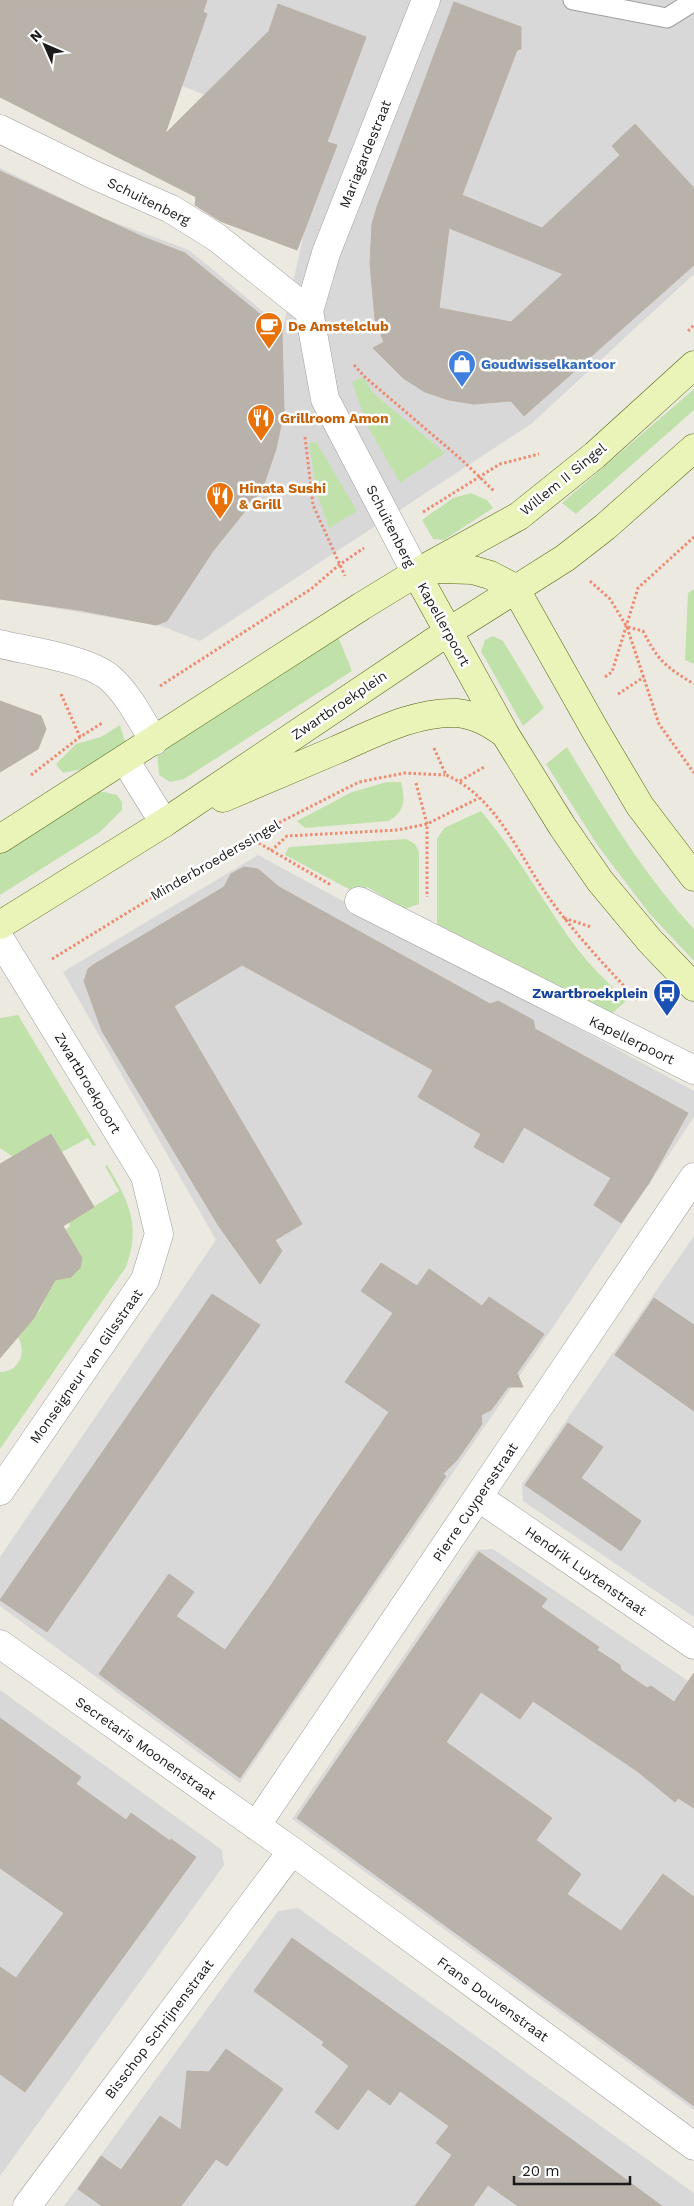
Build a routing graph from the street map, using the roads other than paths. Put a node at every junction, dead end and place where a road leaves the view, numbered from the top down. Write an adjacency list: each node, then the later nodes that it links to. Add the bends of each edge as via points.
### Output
1 (426, 0): 5 (street, Mariagardestraat, via 326,253)
2 (573, 0): 3 (lane, via 667,18)
3 (694, 1)
4 (0, 129): 5 (street, Schuitenberg, via 94,176 172,209 216,237)
5 (309, 310): 8 (street, Schuitenberg, via 324,399)
6 (694, 365): 8 (main road, Willem II Singel, via 594,455 519,516)
7 (694, 448): 9 (main road, via 605,528 566,558)
8 (416, 573): 9 (main road, Kapellerpoort, via 437,569 473,570); 10 (main road, Kapellerpoort); 13 (main road)
9 (515, 588): 10 (main road, Zwartbroekplein); 17 (main road, via 640,806)
10 (448, 632): 12 (main road, Kapellerpoort); 15 (main road, Zwartbroekplein)
11 (0, 644): 13 (street, via 81,663 110,677)
12 (505, 734): 15 (main road, via 470,715 455,713 420,717 377,732); 21 (main road, Kapellerpoort, via 600,881)
13 (154, 741): 14 (main road)
14 (125, 760): 15 (street); 16 (main road)
15 (164, 823): 19 (main road)
16 (0, 839)
17 (694, 877)
18 (359, 901): 22 (street, Kapellerpoort)
19 (0, 925)
20 (0, 939): 24 (street, Zwartbroekpoort, via 145,1176)
21 (694, 987)
22 (694, 1070)
23 (694, 1177): 26 (street, Pierre Cuypersstraat)
24 (159, 1234): 25 (street, Monseigneur van Gilsstraat, via 145,1280)
25 (0, 1491)
26 (478, 1497): 28 (street, Hendrik Luytenstraat); 29 (street, Pierre Cuypersstraat)
27 (0, 1644): 29 (street, Secretaris Moonenstraat)
28 (694, 1645)
29 (256, 1826): 30 (street, Secretaris Moonenstraat)
30 (292, 1851): 31 (street, Frans Douvenstraat); 32 (street, Bisschop Schrijnenstraat)
31 (694, 2146)
32 (27, 2206)

